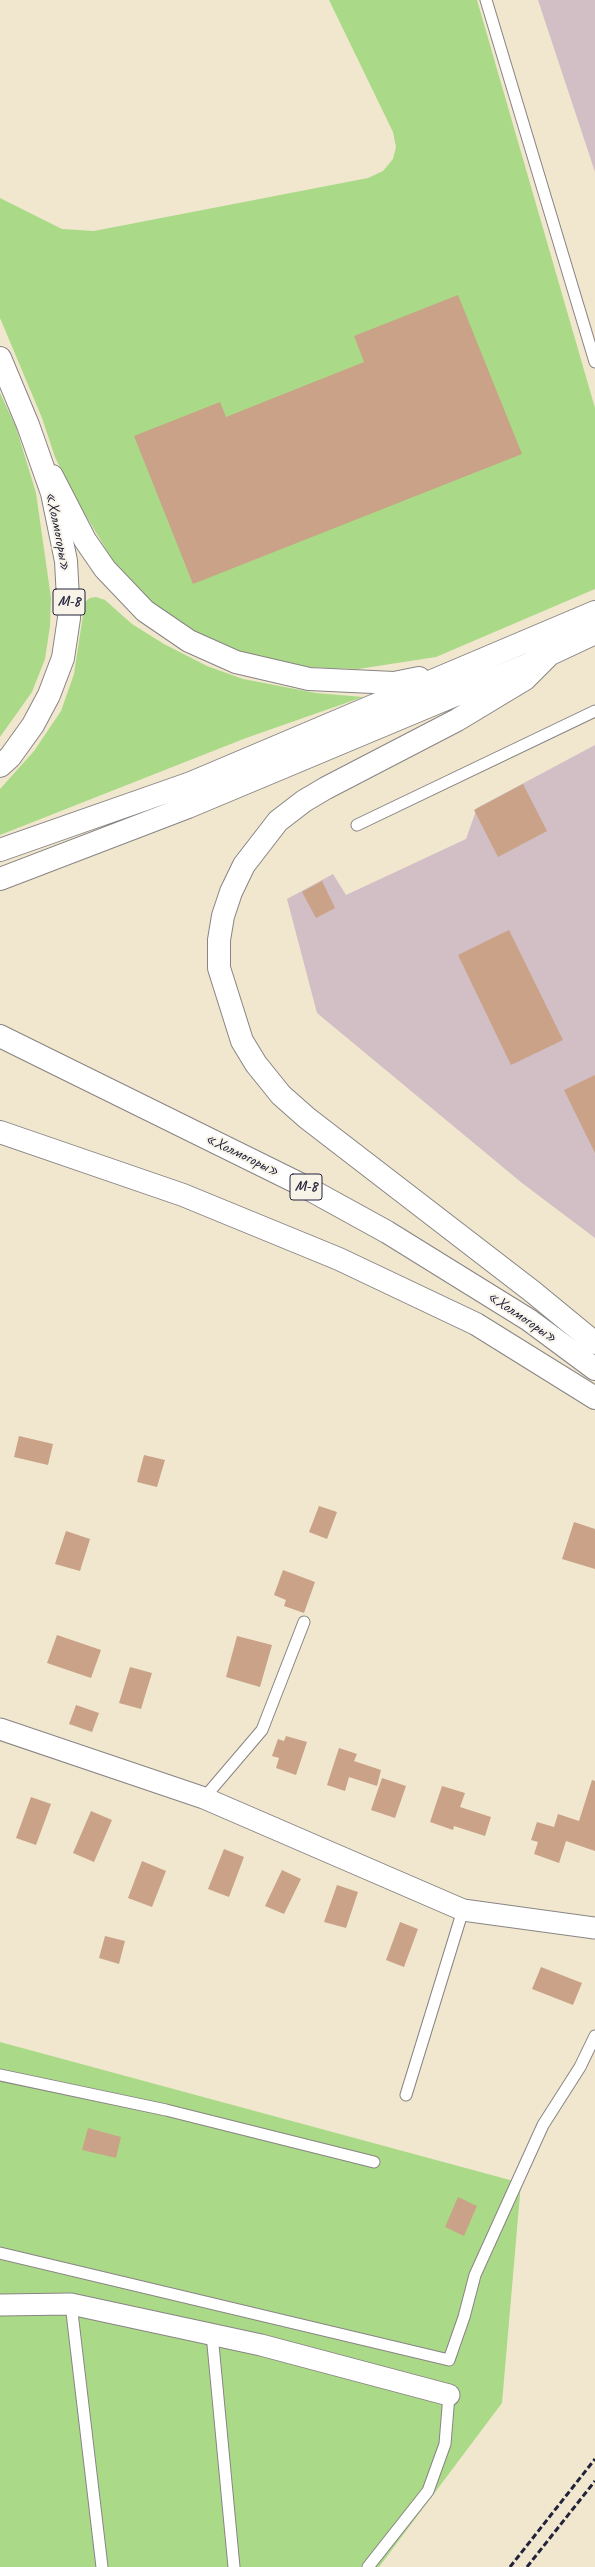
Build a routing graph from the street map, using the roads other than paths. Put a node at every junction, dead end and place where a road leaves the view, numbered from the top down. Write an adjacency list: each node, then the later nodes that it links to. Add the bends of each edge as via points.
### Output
1 (486, 0): 3 (lane)
2 (0, 358): 4 (main road, «Холмогоры» / М-8)
3 (595, 362)
4 (28, 425): 8 (main road, М-8, via 85,540 105,569 145,611 189,641 236,662 310,679 394,683); 10 (main road, «Холмогоры» / М-8, via 52,493 66,561 70,618 63,658 49,695 33,726)
5 (595, 612): 8 (main road, М-8)
6 (595, 633): 7 (main road)
7 (549, 655): 13 (main road, via 188,807); 16 (main road, via 526,680 457,720 326,788 278,821 244,865 223,916 219,940 219,968 242,1041 256,1064 281,1095)
8 (454, 672): 12 (main road, М-8, via 191,783)
9 (595, 711): 11 (lane)
10 (0, 766)
11 (357, 824)
12 (0, 850)
13 (0, 878)
14 (0, 1036): 17 (main road, «Холмогоры» / М-8, via 298,1183 387,1232 528,1320)
15 (0, 1132): 18 (main road, «Холмогоры», via 183,1195 340,1259 476,1324)
16 (595, 1343)
17 (595, 1369)
18 (595, 1398)
19 (304, 1622): 21 (lane, via 262,1730)
20 (0, 1729): 21 (street)
21 (204, 1798): 22 (street)
22 (463, 1910): 23 (street); 26 (lane)
23 (595, 1928)
24 (595, 2036): 28 (lane, via 580,2068 544,2126 475,2275 449,2360)
25 (0, 2075): 27 (lane, via 166,2110)
26 (406, 2095)
27 (374, 2162)
28 (0, 2253)
29 (71, 2304): 30 (street); 31 (street); 33 (lane)
30 (0, 2305)
31 (212, 2334): 32 (street); 34 (lane)
32 (449, 2395): 35 (lane, via 445,2444 428,2491)
33 (102, 2567)
34 (234, 2567)
35 (368, 2567)

